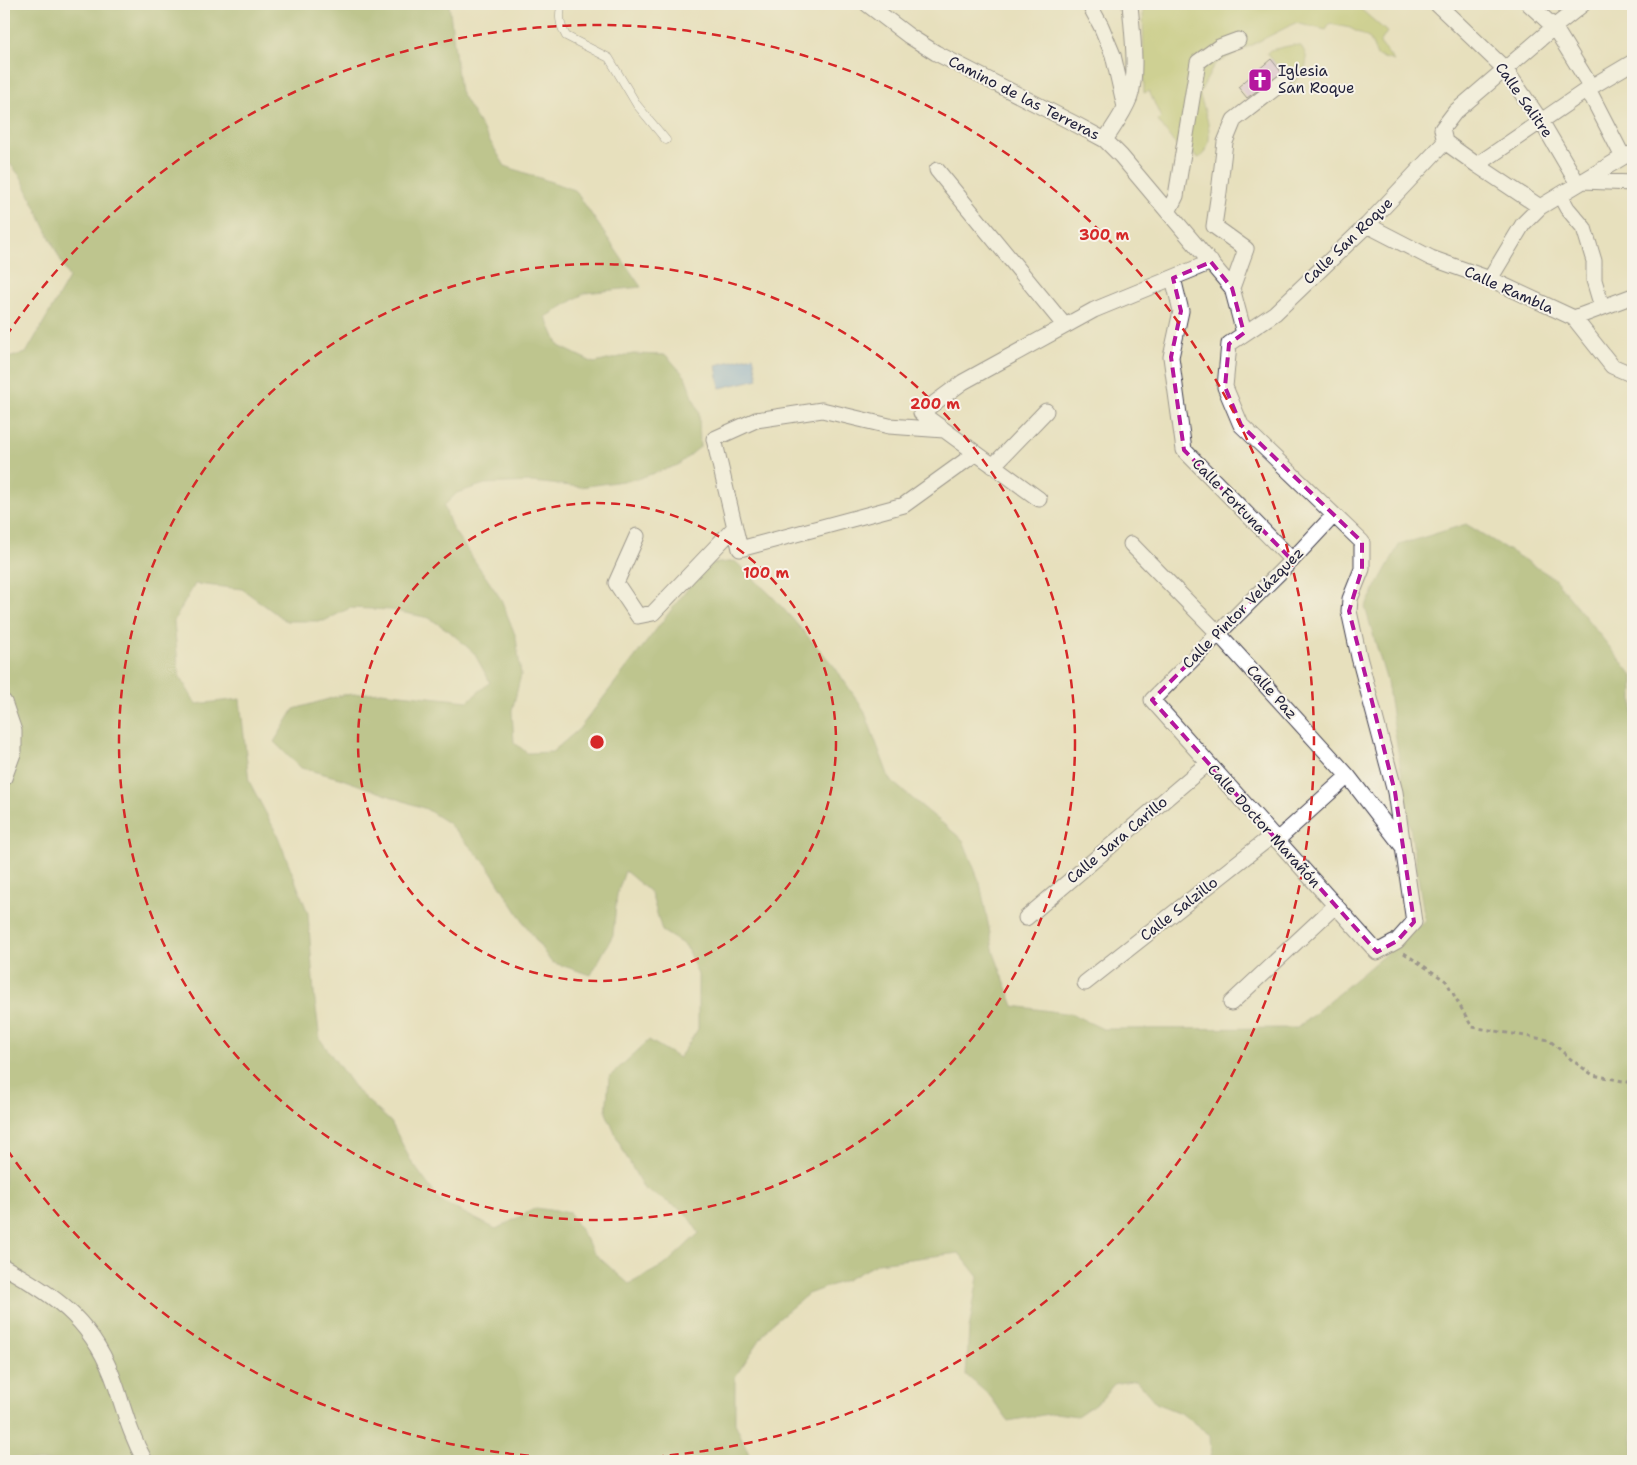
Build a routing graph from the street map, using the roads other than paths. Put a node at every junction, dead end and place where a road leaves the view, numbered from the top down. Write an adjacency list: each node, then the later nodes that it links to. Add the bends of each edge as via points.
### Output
1 (562, 4): 16 (lane, via 560,20 566,36 609,58 637,105)
2 (867, 4): 17 (street, Camino de las Terreras, via 936,53)
3 (1088, 4): 14 (street, via 1113,55)
4 (1130, 4): 14 (street, via 1133,83)
5 (1529, 4): 8 (street)
6 (1583, 4): 8 (street)
7 (1443, 5): 11 (street, Calle Salitre)
8 (1554, 26): 11 (street); 13 (street)
9 (1238, 40): 26 (street, via 1219,47 1198,62 1176,196)
10 (1633, 62): 13 (street)
11 (1505, 69): 15 (street, Calle Salitre); 18 (street, via 1454,112 1442,129)
12 (1283, 82): 31 (street, via 1234,120 1225,142 1214,226 1246,249)
13 (1589, 88): 15 (street); 19 (street)
14 (1125, 107): 17 (street)
15 (1541, 121): 20 (street); 22 (street, Calle Salitre)
16 (666, 140)
17 (1105, 140): 26 (street, Camino de las Terreras)
18 (1445, 142): 20 (street); 27 (street, Calle San Roque)
19 (1628, 155): 22 (street)
20 (1477, 165): 25 (street)
21 (937, 170): 35 (street)
22 (1581, 183): 23 (street); 24 (street)
23 (1633, 183)
24 (1560, 195): 25 (street); 33 (street, via 1584,228)
25 (1540, 207): 30 (street, via 1523,224)
26 (1168, 212): 28 (street, Camino de las Terreras)
27 (1368, 225): 30 (street, Calle Rambla, via 1431,258); 36 (street, Calle San Roque, via 1275,313)
28 (1211, 262): 29 (street); 31 (street, Camino de las Terreras)
29 (1172, 278): 35 (street, via 1094,310); 47 (street, Calle Fortuna, via 1181,311 1172,357 1184,450)
30 (1490, 279): 34 (street, Calle Rambla)
31 (1232, 288): 36 (street, Camino de las Terreras)
32 (1633, 296): 33 (street)
33 (1602, 307): 34 (street)
34 (1574, 318): 37 (street, Calle Rambla, via 1612,366)
35 (1065, 326): 39 (street, via 964,382 921,413)
36 (1244, 334): 43 (street, Calle San Roque, via 1229,344 1225,386 1241,424)
37 (1633, 375)
38 (1046, 411): 41 (street)
39 (944, 430): 40 (street); 44 (street, via 889,426 822,410 756,420 714,439)
40 (976, 453): 41 (street); 44 (street, via 904,506 740,549)
41 (993, 466): 42 (street)
42 (1039, 499)
43 (1334, 515): 47 (street, Calle Pintor Velázquez); 55 (street, via 1362,542 1362,569 1350,599 1349,611 1395,792)
44 (735, 527): 45 (street, via 653,613 638,616 616,583)
45 (637, 536)
46 (1132, 544): 48 (street, Calle Paz)
47 (1292, 560): 48 (street, Calle Pintor Velázquez)
48 (1218, 633): 49 (street, Calle Pintor Velázquez); 52 (street, Calle Paz)
49 (1152, 700): 51 (street, Calle Doctor Marañón)
50 (4, 702): 53 (street, via 14,731 14,751)
51 (1208, 763): 54 (street, Calle Doctor Marañón); 57 (street, Calle Jara Carillo)
52 (1348, 776): 54 (street, Calle Salzillo); 55 (street, Calle Paz)
53 (4, 778)
54 (1275, 838): 56 (street, Calle Doctor Marañón); 58 (street, Calle Salzillo)
55 (1404, 848): 56 (street, Calle Doctor Marañón, via 1414,922 1397,941 1377,952)
56 (1336, 905): 59 (street)
57 (1026, 918)
58 (1085, 983)
59 (1231, 1003)
60 (4, 1267): 61 (street, via 44,1291 82,1323 95,1339 105,1357 132,1437)
61 (144, 1461)

